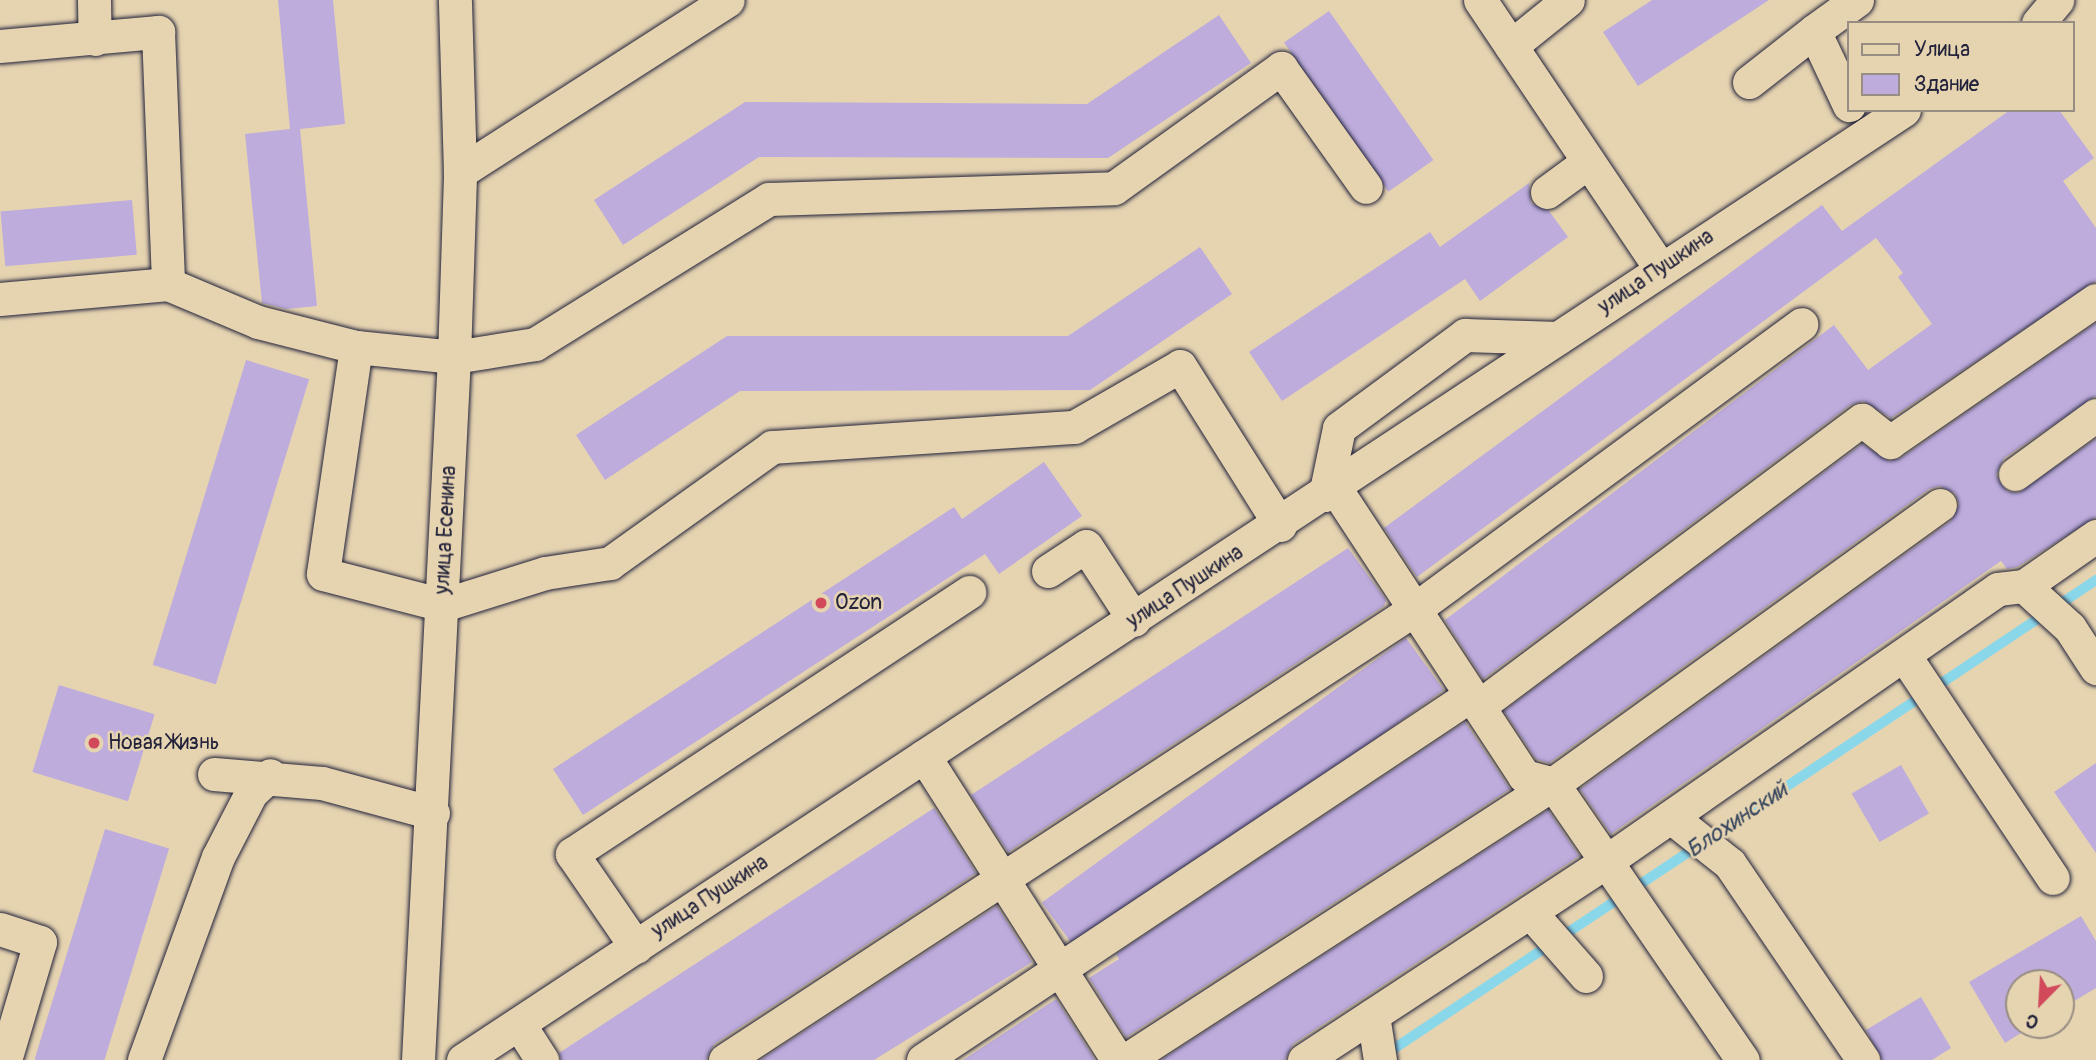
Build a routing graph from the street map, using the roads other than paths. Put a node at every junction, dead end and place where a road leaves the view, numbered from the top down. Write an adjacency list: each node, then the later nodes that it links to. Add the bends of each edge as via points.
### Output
1 (94, 0): 10 (street)
2 (455, 0): 18 (street, улица Есенина)
3 (728, 0): 18 (street)
4 (1480, 0): 12 (street)
5 (1568, 0): 12 (street)
6 (1857, 0): 9 (street)
7 (2057, 0): 8 (street)
8 (2040, 21)
9 (1814, 31): 13 (street); 14 (street)
10 (95, 39): 11 (street); 22 (street, via 158,32)
11 (0, 46)
12 (1511, 46): 17 (street)
13 (1749, 82)
14 (1848, 102)
15 (1890, 112): 16 (street, улица Пушкина)
16 (1855, 117): 21 (street, улица Пушкина)
17 (1588, 162): 20 (street); 21 (street)
18 (460, 172): 28 (street, улица Есенина)
19 (1366, 187): 28 (street, via 1281,68 1114,188 769,199 535,344)
20 (1547, 192)
21 (1660, 268): 26 (street, улица Пушкина)
22 (168, 284): 23 (street); 27 (street, via 258,322)
23 (0, 299)
24 (2096, 300): 43 (street, via 1890,442 1862,420)
25 (1801, 324): 39 (street)
26 (1557, 338): 31 (street, улица Пушкина); 31 (street, via 1465,335 1339,428)
27 (356, 347): 28 (street); 38 (street, via 323,574)
28 (454, 357): 38 (street, улица Есенина)
29 (2096, 415): 30 (street)
30 (2015, 474)
31 (1330, 491): 33 (street, улица Пушкина); 39 (street)
32 (1940, 505): 47 (street)
33 (1280, 525): 38 (street, via 1180,366 1074,427 772,447 610,563 545,573); 40 (street, улица Пушкина)
34 (2096, 536): 37 (street)
35 (1048, 571): 40 (street, via 1086,546)
36 (970, 592): 55 (street, via 572,854)
37 (2030, 592): 41 (street, via 1998,589); 42 (street, via 2070,628)
38 (443, 605): 48 (street, улица Есенина)
39 (1415, 609): 43 (street); 52 (street)
40 (1134, 620): 44 (street, улица Пушкина)
41 (1911, 666): 49 (street); 51 (street)
42 (2096, 668)
43 (1475, 701): 47 (street, via 1524,776); 57 (street)
44 (924, 756): 52 (street); 55 (street, улица Пушкина)
45 (214, 774): 46 (street)
46 (270, 775): 48 (street); 61 (street, via 251,793 218,857)
47 (1553, 784): 50 (street); 68 (street)
48 (433, 813): 62 (street, улица Есенина)
49 (1680, 824): 50 (street); 71 (street, via 1730,864)
50 (1614, 867): 53 (street); 70 (street)
51 (2053, 878)
52 (1001, 879): 57 (street); 65 (street)
53 (1535, 918): 56 (street); 59 (street)
54 (0, 929): 60 (street, via 40,942)
55 (636, 947): 58 (street, улица Пушкина)
56 (1577, 966)
57 (1061, 972): 66 (street); 67 (street)
58 (519, 1024): 63 (street, улица Пушкина); 64 (street)
59 (1376, 1037): 69 (street)
60 (5, 1060)
61 (144, 1060)
62 (418, 1060)
63 (463, 1060)
64 (542, 1060)
65 (725, 1060)
66 (923, 1060)
67 (1118, 1060)
68 (1126, 1060)
69 (1304, 1060)
70 (1743, 1060)
71 (1863, 1060)

